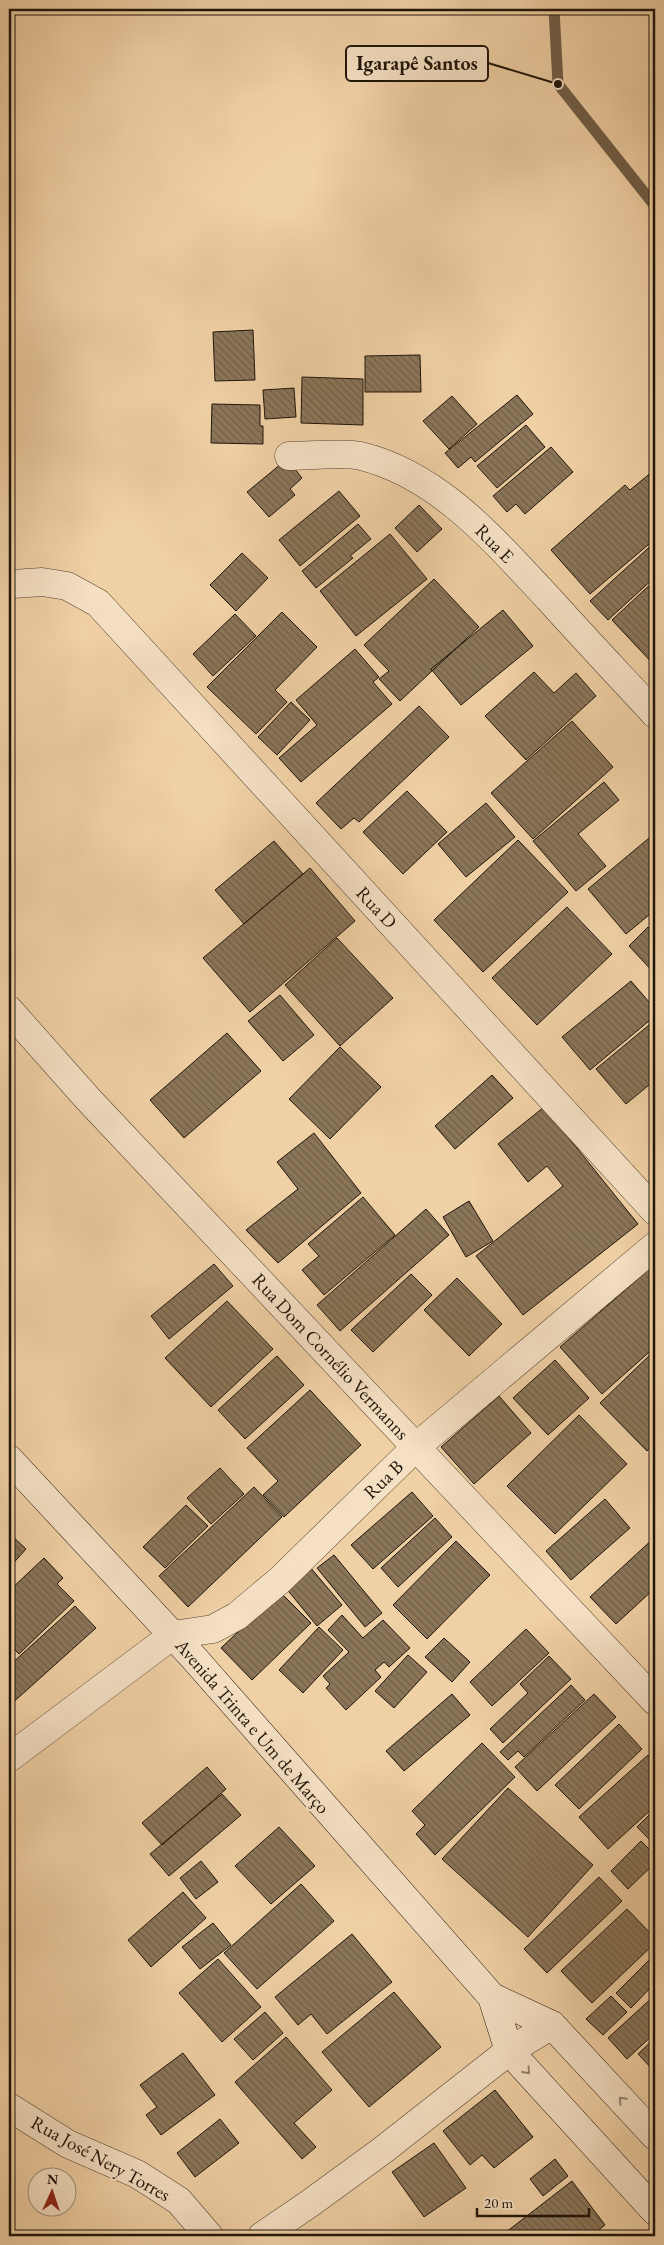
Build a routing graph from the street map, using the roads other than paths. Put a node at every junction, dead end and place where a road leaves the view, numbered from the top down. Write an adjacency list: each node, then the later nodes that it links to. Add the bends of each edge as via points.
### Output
1 (289, 456): 3 (street, Rua E, via 359,456 401,470 429,486 467,515 503,550)
2 (9, 586): 5 (street, Rua D, via 42,582 67,586 98,604)
3 (655, 714)
4 (9, 1010): 7 (street, Rua Dom Cornélio Vermanns, via 88,1100)
5 (655, 1211)
6 (655, 1246): 7 (street, Rua B)
7 (416, 1446): 9 (street, Rua B, via 280,1580 237,1616 213,1629); 10 (street, Rua Dom Cornélio Vermanns)
8 (9, 1460): 9 (street, Avenida Trinta e Um de Março)
9 (173, 1635): 11 (street); 12 (street, Avenida Trinta e Um de Março)
10 (655, 1701)
11 (9, 1758)
12 (492, 1997): 13 (street, Avenida Trinta e Um de Março); 14 (street, Avenida Trinta e Um de Março)
13 (552, 2025): 14 (street); 16 (street, Avenida Trinta e Um de Março, one-way to 13)
14 (509, 2050): 17 (street, Avenida Trinta e Um de Março, one-way to 17); 19 (street, via 383,2150)
15 (9, 2107): 18 (street, Rua José Nery Torres, via 68,2144 137,2174 159,2188 179,2201)
16 (655, 2136)
17 (655, 2211)
18 (209, 2236)
19 (262, 2236)

